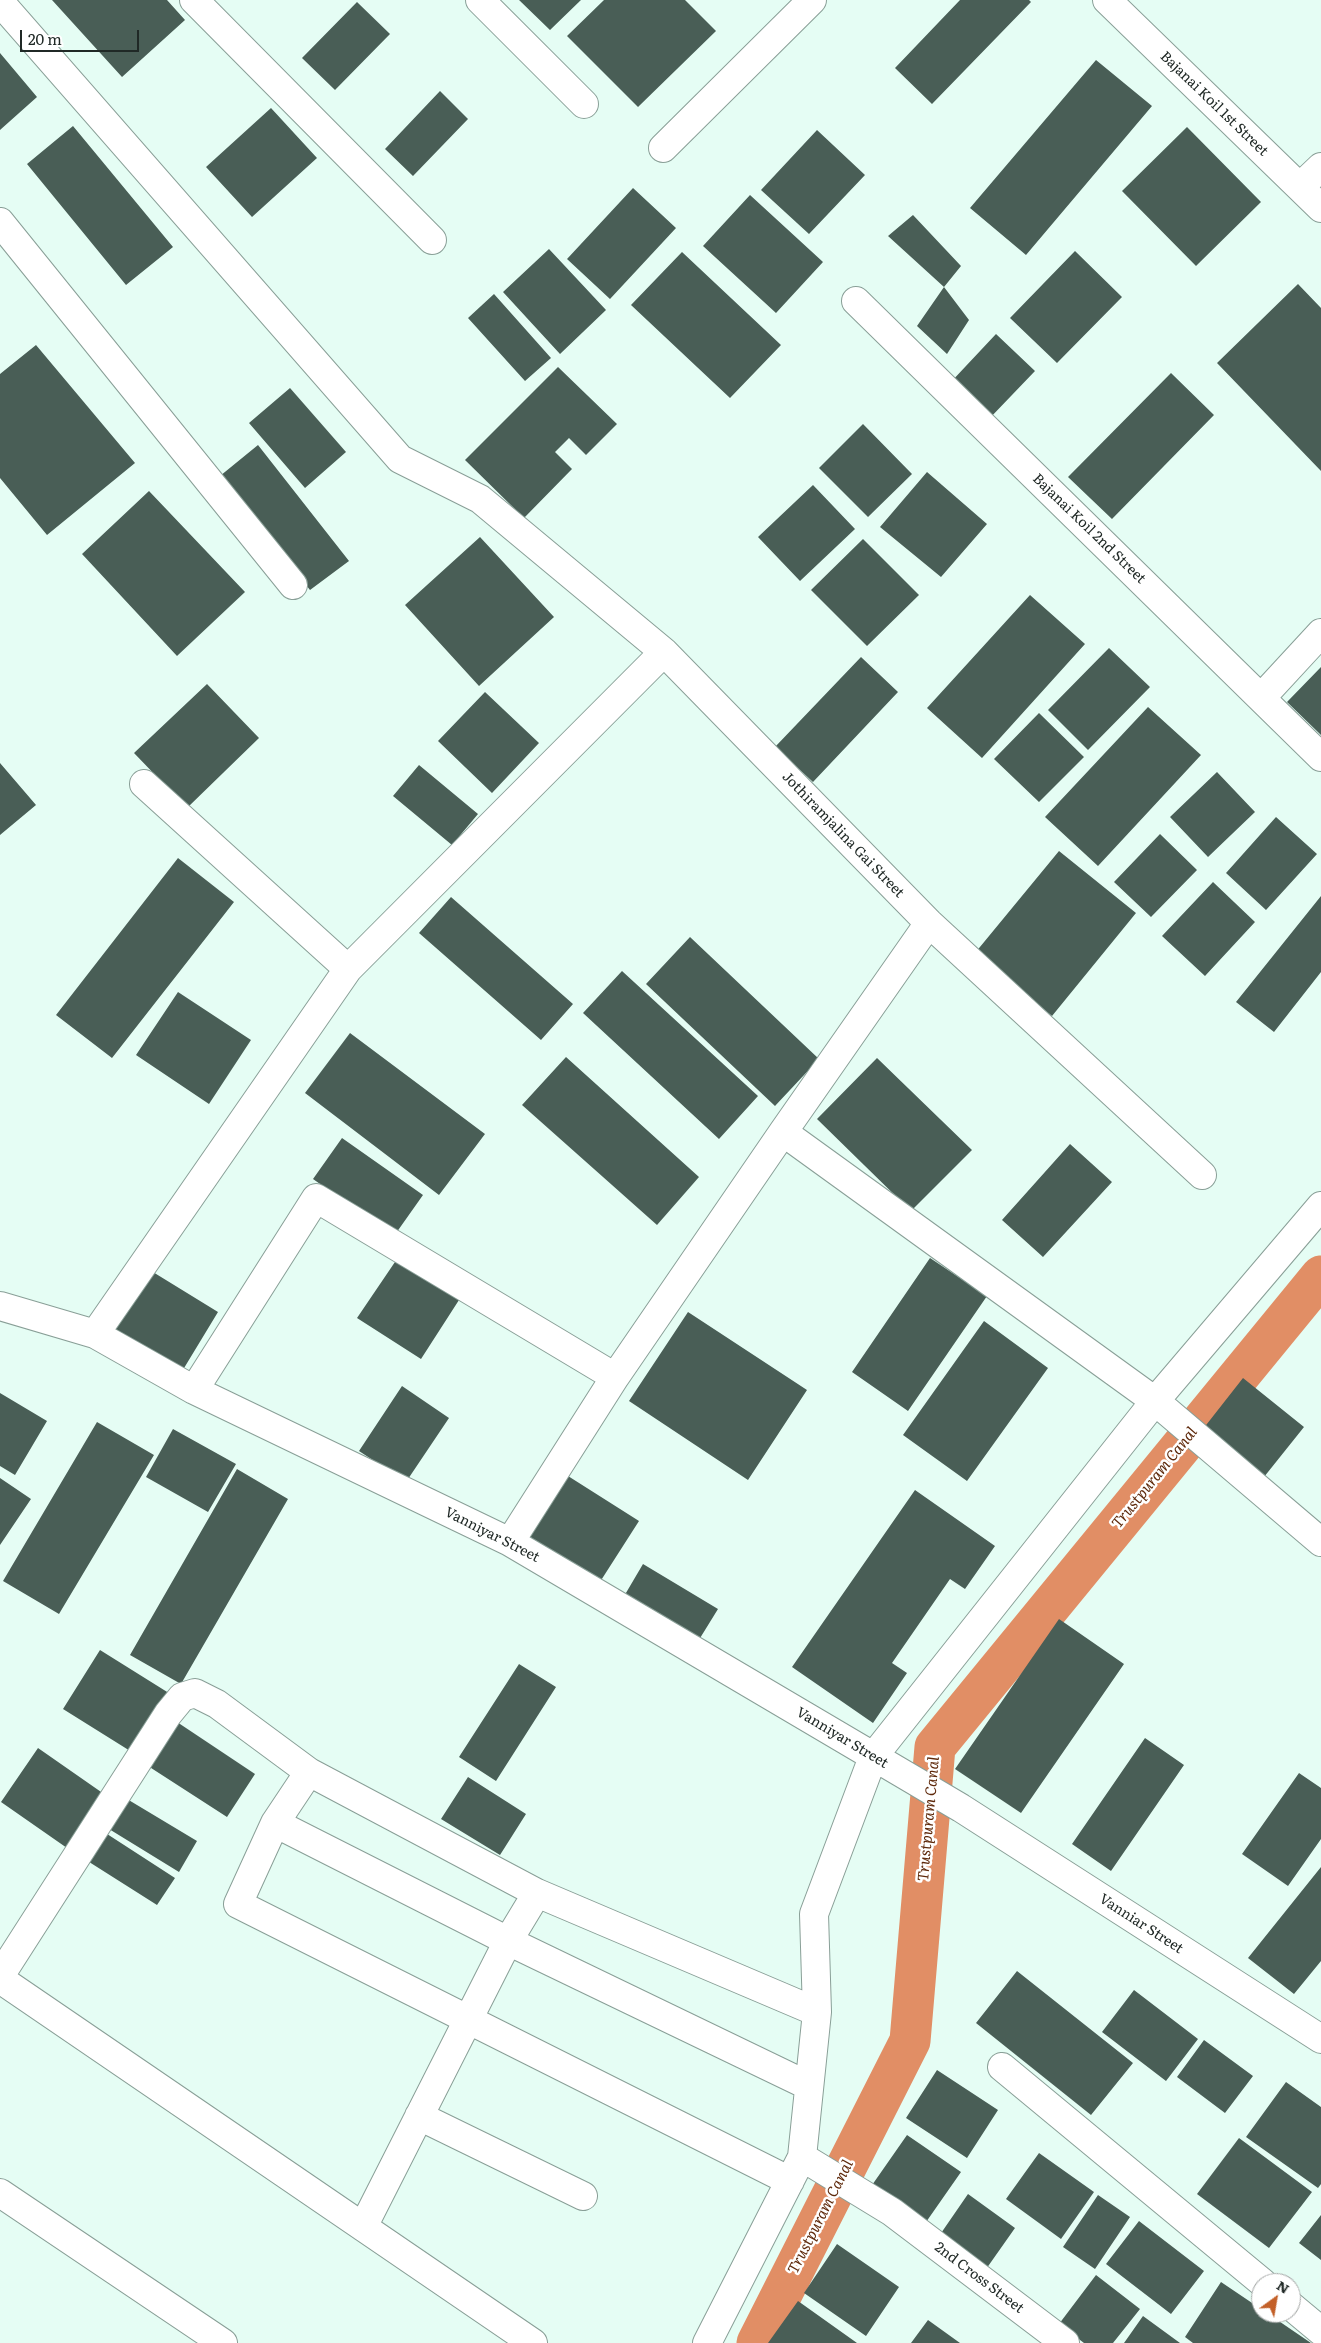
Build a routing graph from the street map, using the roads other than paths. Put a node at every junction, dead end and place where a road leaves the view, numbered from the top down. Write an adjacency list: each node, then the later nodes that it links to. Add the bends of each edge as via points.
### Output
1 (194, 0): 12 (street)
2 (480, 0): 6 (street)
3 (812, 0): 7 (street)
4 (0, 2): 16 (street, Jothiramjalina Gai Street, via 400,459 480,499)
5 (1117, 3): 9 (street, Bajanai Koil 1st Street)
6 (584, 104)
7 (663, 148)
8 (1321, 167): 9 (street)
9 (1300, 187): 10 (street, Bajanai Koil 1st Street)
10 (1321, 208)
11 (0, 222): 14 (street)
12 (432, 240)
13 (856, 301): 17 (street, Bajanai Koil 2nd Street)
14 (293, 585)
15 (1321, 633): 17 (street)
16 (664, 652): 20 (street, Jothiramjalina Gai Street); 21 (street)
17 (1261, 698): 18 (street, Bajanai Koil 2nd Street)
18 (1321, 757)
19 (144, 784): 21 (street)
20 (929, 923): 22 (street); 23 (street, Jothiramjalina Gai Street)
21 (348, 969): 26 (street)
22 (783, 1132): 27 (street); 29 (street)
23 (1202, 1175)
24 (1321, 1206): 29 (street)
25 (0, 1306): 26 (street, Vanniyar Street)
26 (95, 1334): 28 (street, Vanniyar Street)
27 (615, 1378): 28 (street, via 316,1198); 30 (street)
28 (194, 1390): 30 (street, Vanniyar Street)
29 (1155, 1401): 31 (street); 32 (street)
30 (510, 1542): 32 (street, Vanniyar Street)
31 (1321, 1542)
32 (873, 1757): 34 (street, Vanniyar Street); 39 (street, via 814,1914)
33 (309, 1772): 35 (street); 36 (street); 38 (street, via 217,1704 195,1693 182,1697 168,1714)
34 (962, 1808): 41 (street, Vanniar Street)
35 (275, 1824): 37 (street); 40 (street, via 238,1904)
36 (537, 1893): 37 (street); 39 (street)
37 (508, 1941): 40 (street); 43 (street)
38 (0, 1978): 49 (street)
39 (817, 2012): 43 (street)
40 (468, 2020): 44 (street); 46 (street)
41 (1321, 2039)
42 (1002, 2067): 50 (street)
43 (809, 2086): 45 (street)
44 (419, 2116): 48 (street); 49 (street)
45 (802, 2157): 46 (street); 56 (street, 2nd Cross Street, via 892,2212)
46 (790, 2182): 53 (street)
47 (0, 2193): 54 (street)
48 (583, 2196)
49 (363, 2227): 55 (street)
50 (1251, 2273)
51 (1301, 2314): 52 (street)
52 (1321, 2331)
53 (710, 2342)
54 (223, 2343)
55 (533, 2343)
56 (1065, 2343)

